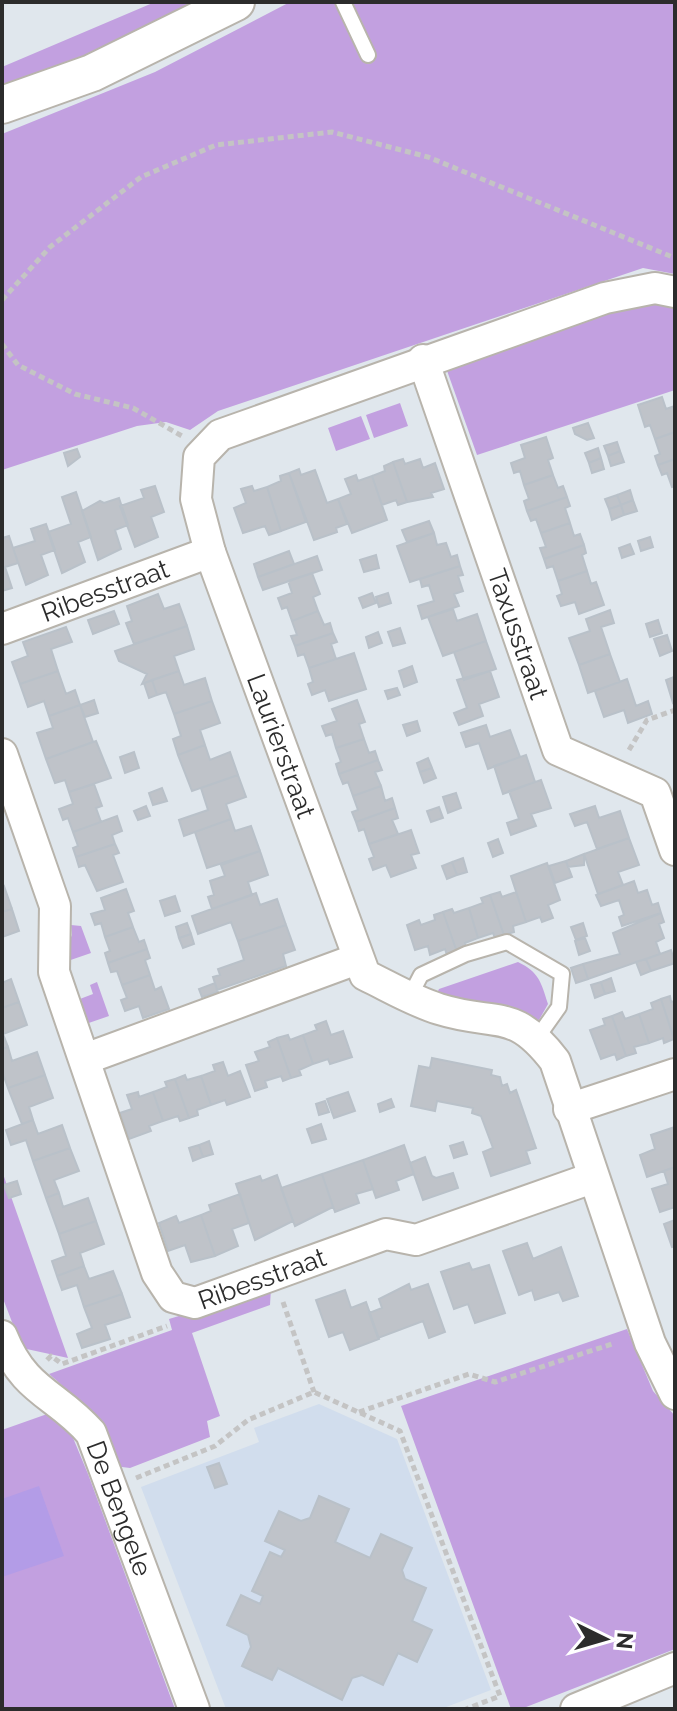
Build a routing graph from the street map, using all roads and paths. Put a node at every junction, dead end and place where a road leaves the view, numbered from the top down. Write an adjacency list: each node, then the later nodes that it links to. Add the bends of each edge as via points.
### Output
1 (236, 2): 4 (street, via 92,73)
2 (343, 2): 3 (lane)
3 (368, 55)
4 (2, 105)
5 (675, 258): 7 (path, via 428,157 332,132 216,145 141,177 50,247)
6 (675, 292): 9 (street, via 655,288 605,298)
7 (2, 300)
8 (2, 344): 10 (path, via 18,365 75,394 133,408 189,439)
9 (423, 360): 10 (street, via 220,435); 15 (street, Taxusstraat, via 558,750)
10 (199, 457): 11 (street, Laurierstraat, via 196,499)
11 (210, 552): 12 (street, Ribesstraat); 17 (street, Laurierstraat)
12 (2, 629)
13 (675, 710): 15 (path, via 647,720)
14 (2, 754): 20 (street, Ribesstraat, via 55,906 54,972)
15 (614, 775): 16 (street, Taxusstraat, via 655,793)
16 (675, 850)
17 (357, 959): 18 (street, Laurierstraat, via 365,975); 20 (street)
18 (409, 998): 19 (street, Laurierstraat, via 442,1010 519,1024); 19 (lane, via 421,975 507,942 562,974 559,1007)
19 (537, 1038): 22 (street, via 555,1061)
20 (85, 1059): 25 (street, Ribesstraat, via 157,1273)
21 (675, 1074): 22 (street)
22 (569, 1109): 23 (street)
23 (592, 1178): 24 (street, Ribesstraat, via 416,1240 386,1234); 30 (street, via 650,1343)
24 (274, 1274): 25 (street, Ribesstraat, via 195,1303); 29 (path)
25 (173, 1297): 28 (path, via 163,1311 168,1326 62,1364 51,1356)
26 (2, 1336): 28 (street, De Bengele)
27 (612, 1344): 31 (path, via 495,1382 469,1374)
28 (27, 1380): 32 (street, De Bengele, via 74,1413 91,1433)
29 (314, 1392): 31 (path); 32 (path, via 248,1420 215,1446)
30 (675, 1394)
31 (359, 1412): 35 (path, via 400,1431 500,1696)
32 (113, 1487): 34 (street, De Bengele)
33 (675, 1668): 36 (street)
34 (194, 1709)
35 (466, 1709)
36 (576, 1709)

